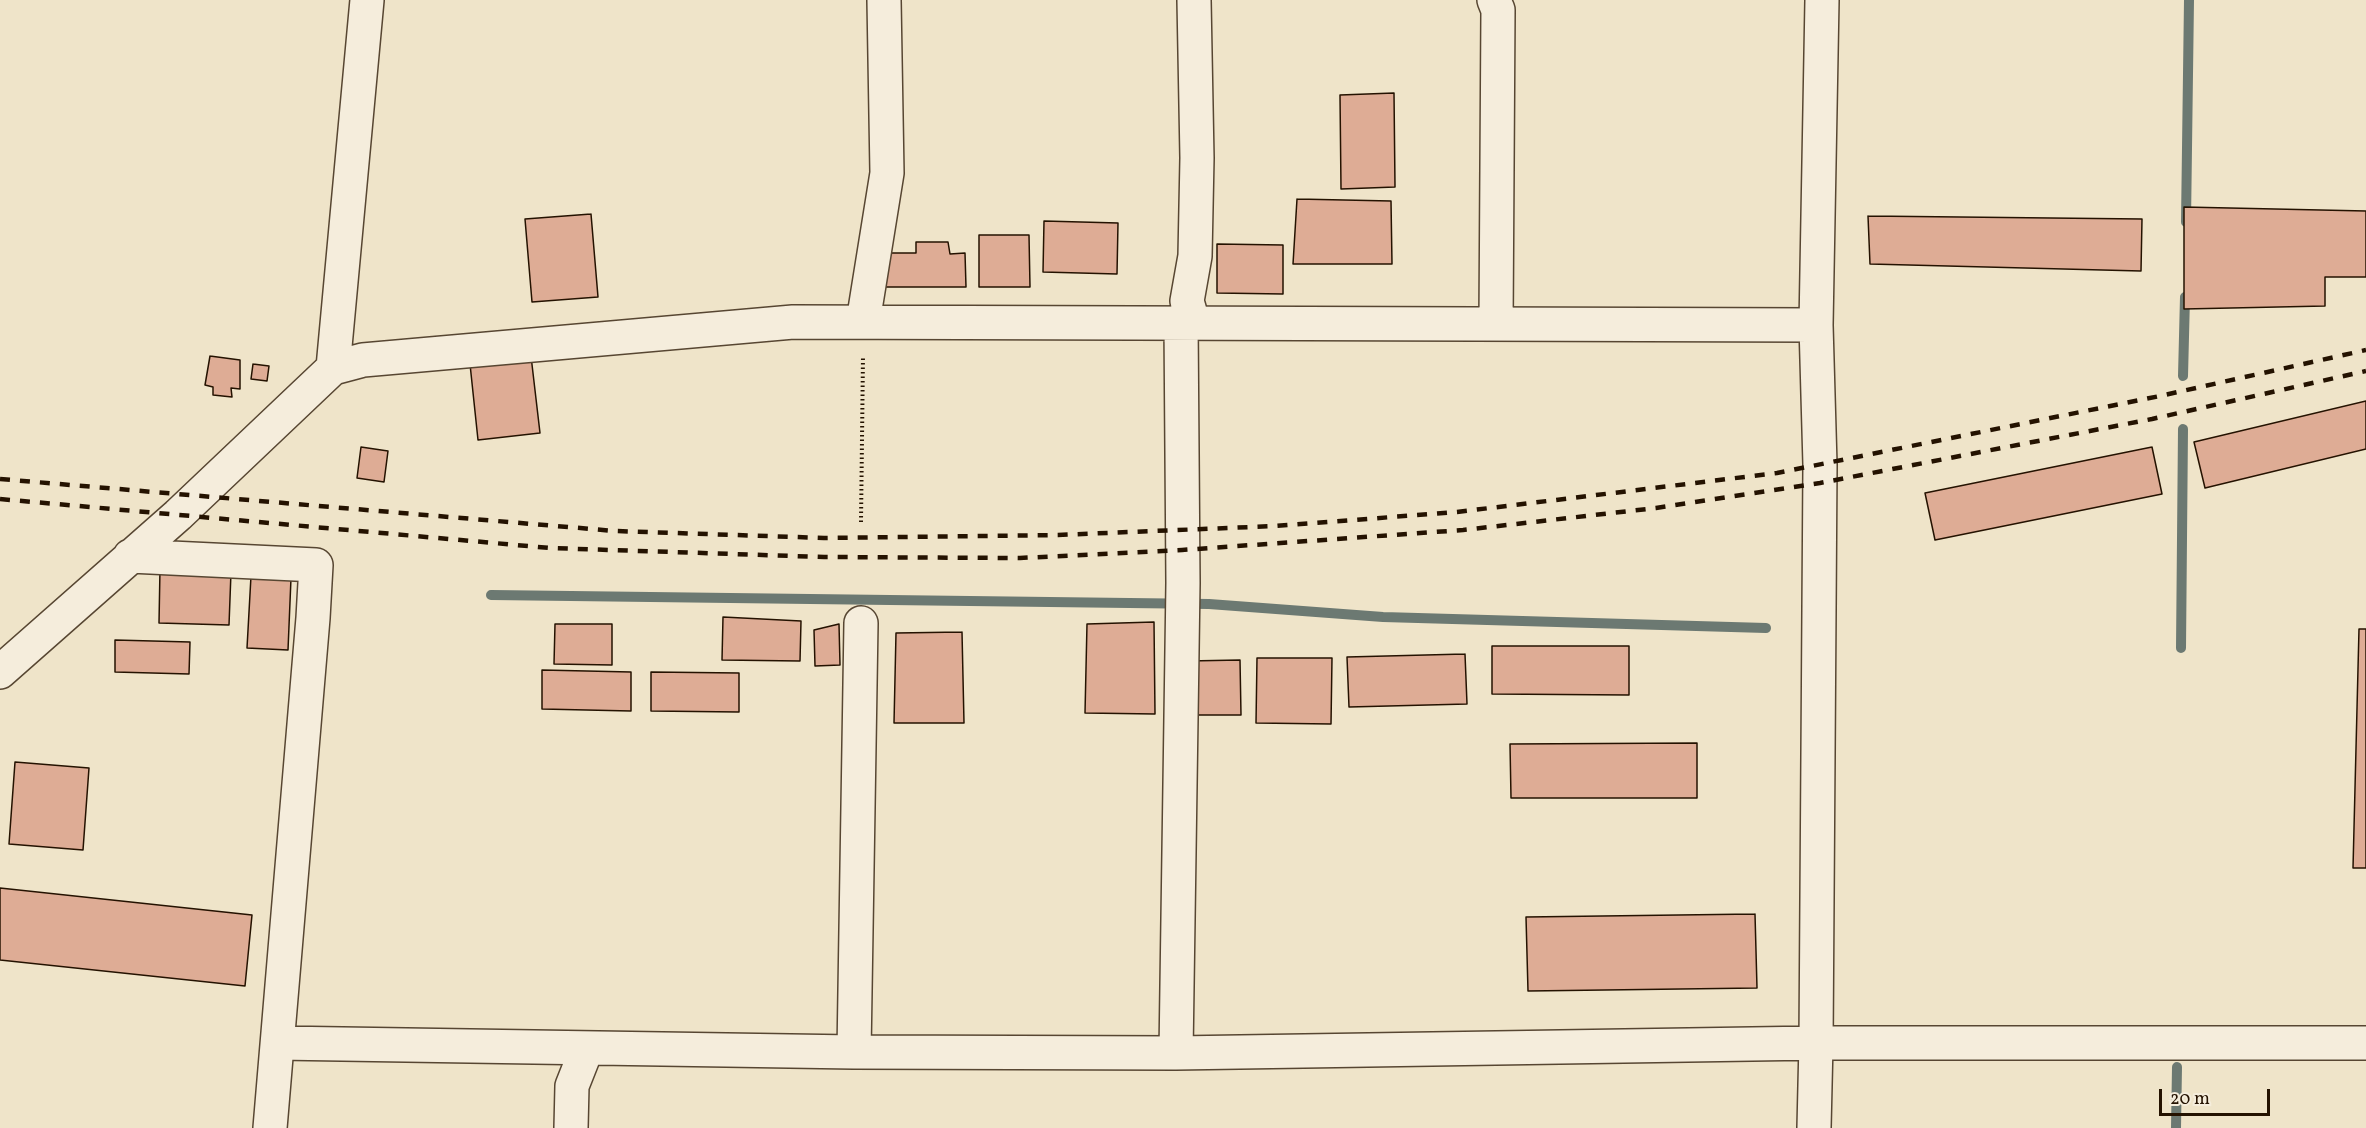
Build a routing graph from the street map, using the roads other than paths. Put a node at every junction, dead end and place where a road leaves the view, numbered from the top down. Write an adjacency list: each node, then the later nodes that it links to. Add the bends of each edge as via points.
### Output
1 (367, 0): 10 (street)
2 (884, 0): 6 (street, via 887,173)
3 (1194, 0): 7 (street, via 1195,256 1186,301)
4 (1494, 0): 8 (street, via 1498,10)
5 (1822, 0): 9 (street)
6 (863, 322): 7 (street); 10 (street, via 793,322 363,360)
7 (1187, 322): 8 (street); 19 (street)
8 (1496, 323): 9 (street)
9 (1816, 325): 15 (street, via 1820,474)
10 (333, 368): 11 (street)
11 (130, 556): 13 (street); 14 (street, via 316,565)
12 (861, 623): 18 (street)
13 (0, 672)
14 (278, 1043): 17 (street); 20 (street)
15 (1816, 1043): 16 (street); 19 (street); 22 (street)
16 (2366, 1043)
17 (587, 1048): 18 (street); 21 (street, via 572,1086)
18 (854, 1052): 19 (street)
19 (1176, 1053)
20 (270, 1128)
21 (572, 1128)
22 (1814, 1128)

